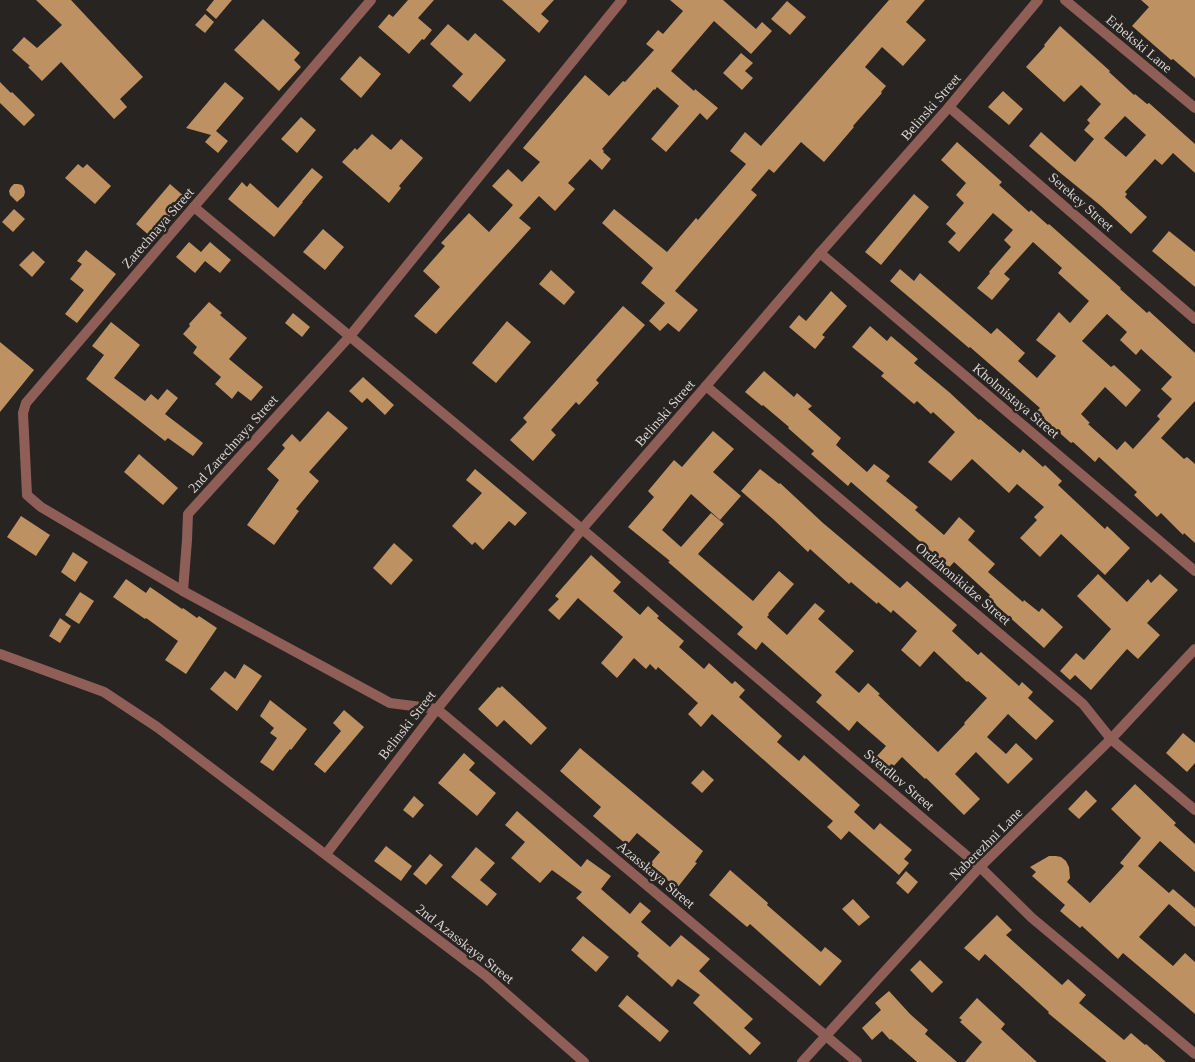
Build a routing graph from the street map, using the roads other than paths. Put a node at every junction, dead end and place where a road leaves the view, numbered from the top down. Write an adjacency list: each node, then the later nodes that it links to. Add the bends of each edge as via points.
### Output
1 (371, 0): 7 (street, Zarechnaya Street)
2 (622, 0): 10 (street)
3 (1038, 0): 5 (street, Belinski Street)
4 (1065, 0): 6 (street, Erbekski Lane)
5 (949, 107): 8 (street, Belinski Street); 9 (street, Serekey Street)
6 (1195, 108)
7 (194, 207): 10 (street, Sverdlov Street); 14 (street, Zarechnaya Street, via 26,403 23,414 27,495 41,507)
8 (820, 253): 11 (street, Belinski Street); 13 (street, Kholmistaya Street)
9 (1195, 319)
10 (350, 336): 12 (street, Sverdlov Street); 14 (street, 2nd Zarechnaya Street, via 188,514)
11 (706, 386): 12 (street, Belinski Street); 18 (street, Ordzhonikidze Street, via 1083,704)
12 (582, 529): 17 (street, Belinski Street); 21 (street, Sverdlov Street)
13 (1195, 571)
14 (182, 591): 17 (street, via 390,703)
15 (1195, 649): 18 (street, Naberezhni Lane)
16 (0, 654): 20 (street, 2nd Azasskaya Street, via 104,692 157,727)
17 (436, 709): 20 (street, Belinski Street); 22 (street, Azasskaya Street)
18 (1111, 739): 19 (street, Ordzhonikidze Street); 21 (street, Naberezhni Lane)
19 (1195, 810)
20 (326, 854): 24 (street, 2nd Azasskaya Street, via 486,976)
21 (980, 867): 22 (street, Naberezhni Lane); 23 (street, Sverdlov Street, via 1032,918)
22 (826, 1035): 25 (street, Naberezhni Lane); 26 (street, Azasskaya Street)
23 (1195, 1054)
24 (584, 1062)
25 (802, 1062)
26 (857, 1062)

